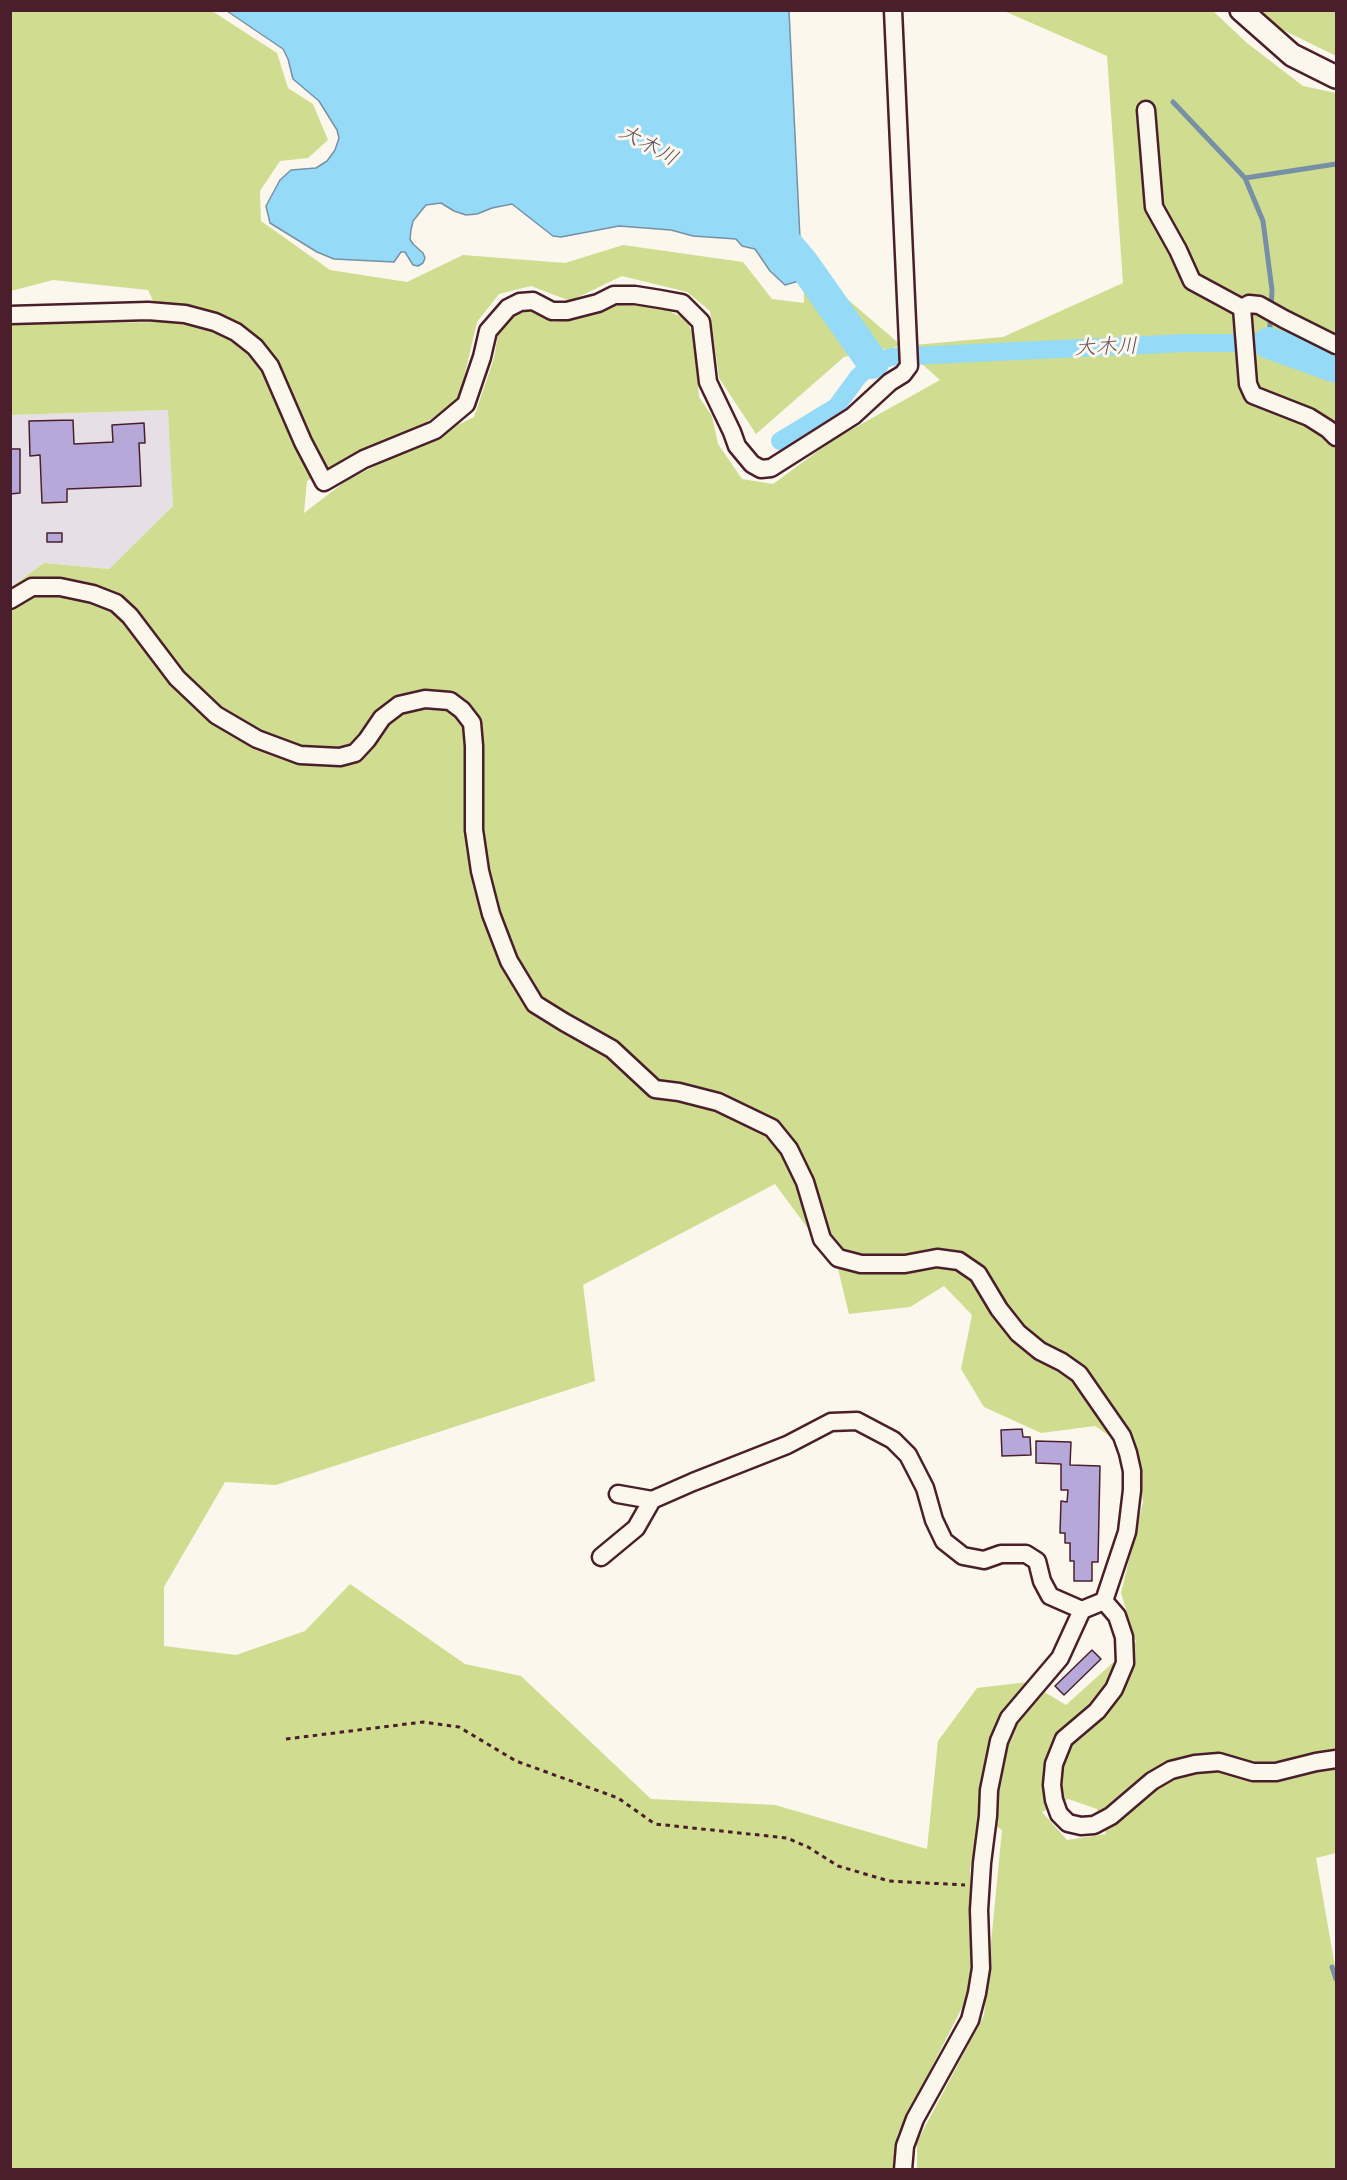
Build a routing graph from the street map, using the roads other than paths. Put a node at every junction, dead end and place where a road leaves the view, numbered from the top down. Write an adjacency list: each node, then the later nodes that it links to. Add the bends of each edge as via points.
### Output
1 (893, 10): 6 (street, via 909,366 853,416 771,468 761,469 752,464 737,446 708,382 701,322 682,303 660,298 614,296 567,311 552,311 533,301 508,308 488,331 466,404 435,430 364,459 324,482 270,366 236,332 185,314 148,311)
2 (1241, 10): 3 (main road, via 1292,56)
3 (1336, 77)
4 (1146, 110): 5 (street, via 1154,207 1192,281)
5 (1248, 311): 7 (street, via 1284,320); 8 (street, via 1248,384 1253,395 1309,417)
6 (10, 315)
7 (1336, 345)
8 (1336, 437)
9 (10, 600): 13 (street, via 32,586 60,587 116,603 177,678 216,715 258,740 300,755 340,757 355,753 382,718 399,705 425,699 450,701 462,710 472,723 474,830 491,914 509,962 536,1004 612,1049 655,1089 718,1102 772,1128 789,1149 805,1182 822,1239 838,1258 861,1264 905,1264 937,1258 960,1261 978,1274 1018,1333 1079,1374 1122,1436 1132,1471 1127,1532)
10 (618, 1494): 11 (street)
11 (652, 1500): 12 (street, via 636,1528); 14 (street, via 788,1445 831,1422 857,1421 893,1440 908,1455 944,1541 963,1556 984,1560 1001,1554 1026,1554 1037,1561 1050,1596)
12 (601, 1557)
13 (1104, 1601): 14 (street); 15 (street, via 1117,1616 1124,1636 1125,1663 1114,1689 1097,1711 1064,1739 1054,1764 1054,1800 1059,1814 1068,1822 1094,1825 1152,1781 1187,1766 1219,1762 1253,1772 1276,1772)
14 (1082, 1610): 16 (street, via 1060,1658 1009,1718 999,1741 989,1790 977,1994 970,2020 915,2119 905,2146)
15 (1336, 1759)
16 (903, 2169)

